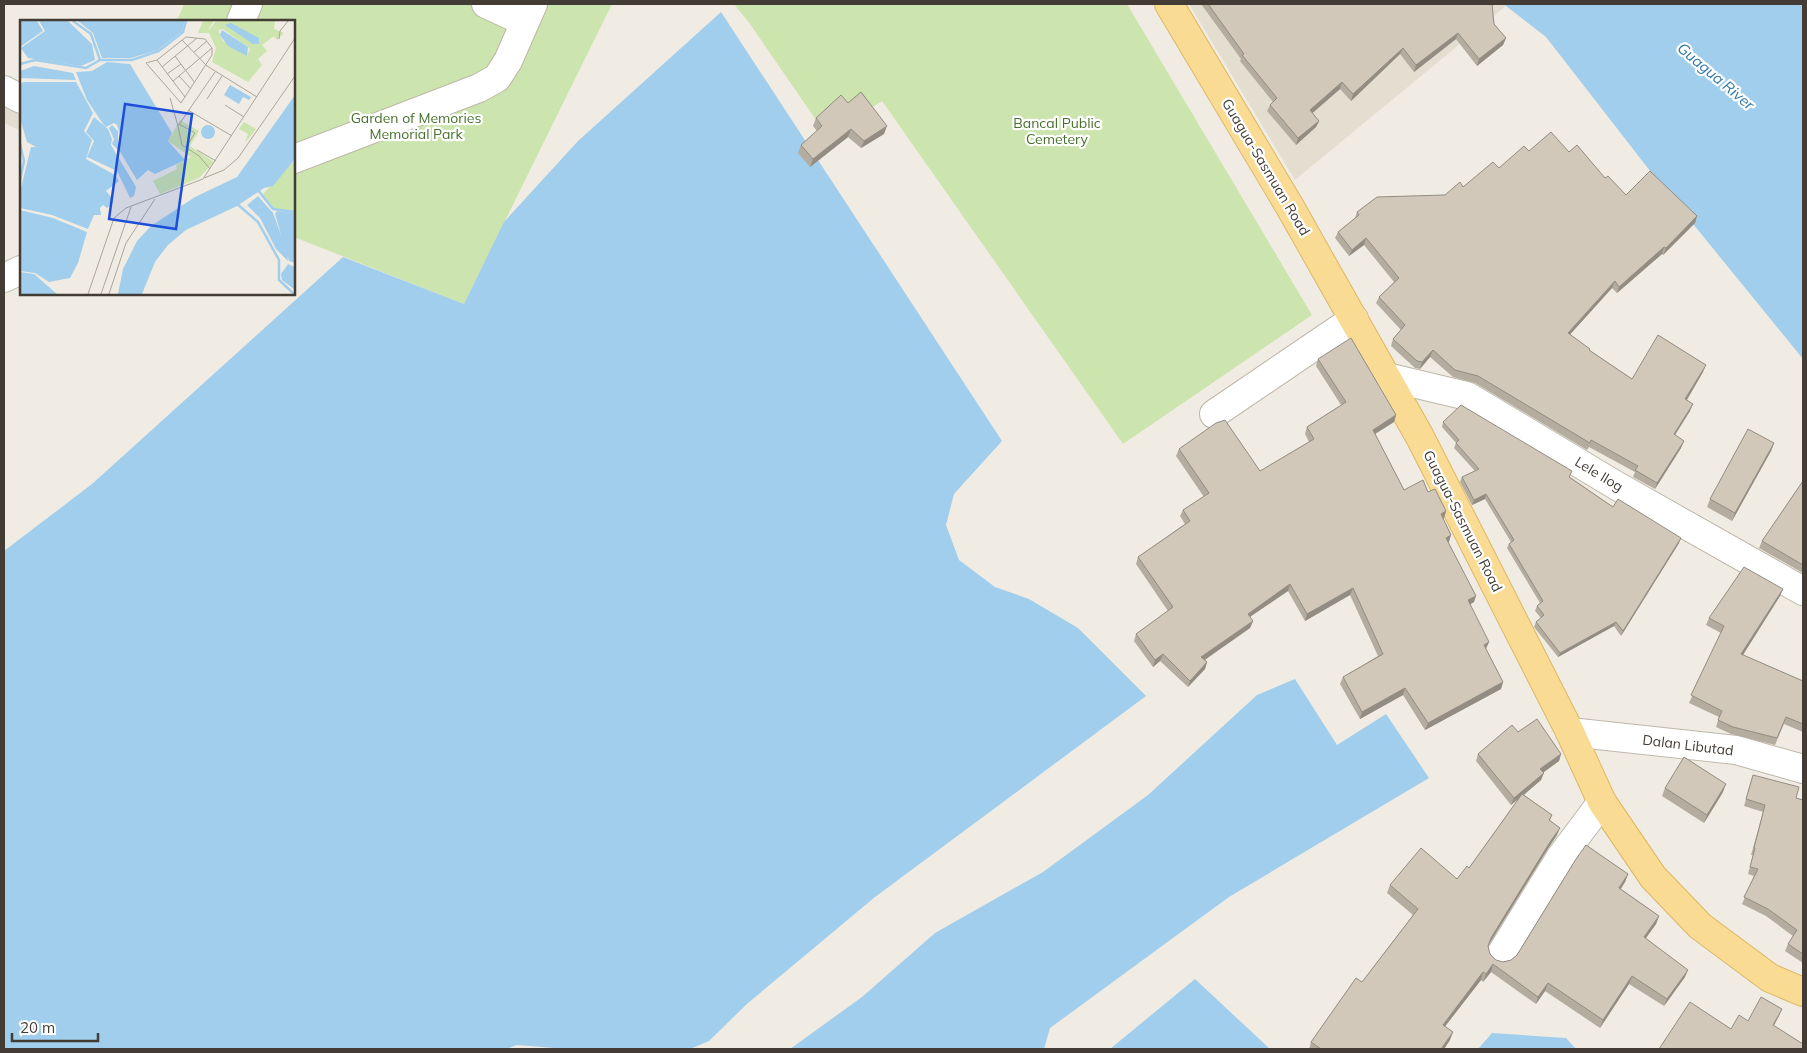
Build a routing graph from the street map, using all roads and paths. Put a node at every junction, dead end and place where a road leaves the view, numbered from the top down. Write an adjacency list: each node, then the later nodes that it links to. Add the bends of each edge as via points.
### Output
1 (248, 4): 5 (street)
2 (486, 4): 4 (street)
3 (1169, 4): 11 (main road, Guagua-Sasmuan Road)
4 (529, 13): 8 (street, via 498,78)
5 (241, 20)
6 (4, 90): 7 (street)
7 (20, 98)
8 (295, 159)
9 (20, 270): 10 (street)
10 (4, 278)
11 (1354, 319): 12 (main road, Guagua-Sasmuan Road); 13 (street)
12 (1386, 377): 14 (street, Lele Ilog, via 1467,396 1617,486); 15 (main road, Guagua-Sasmuan Road)
13 (1214, 414)
14 (1803, 591)
15 (1570, 732): 16 (street, Dalan Libutad, via 1736,750); 17 (main road, Guagua-Sasmuan Road)
16 (1803, 769)
17 (1602, 802): 18 (street, via 1560,858); 19 (main road, Guagua-Sasmuan Road, via 1653,878 1700,926 1770,978)
18 (1501, 954)
19 (1803, 992)

